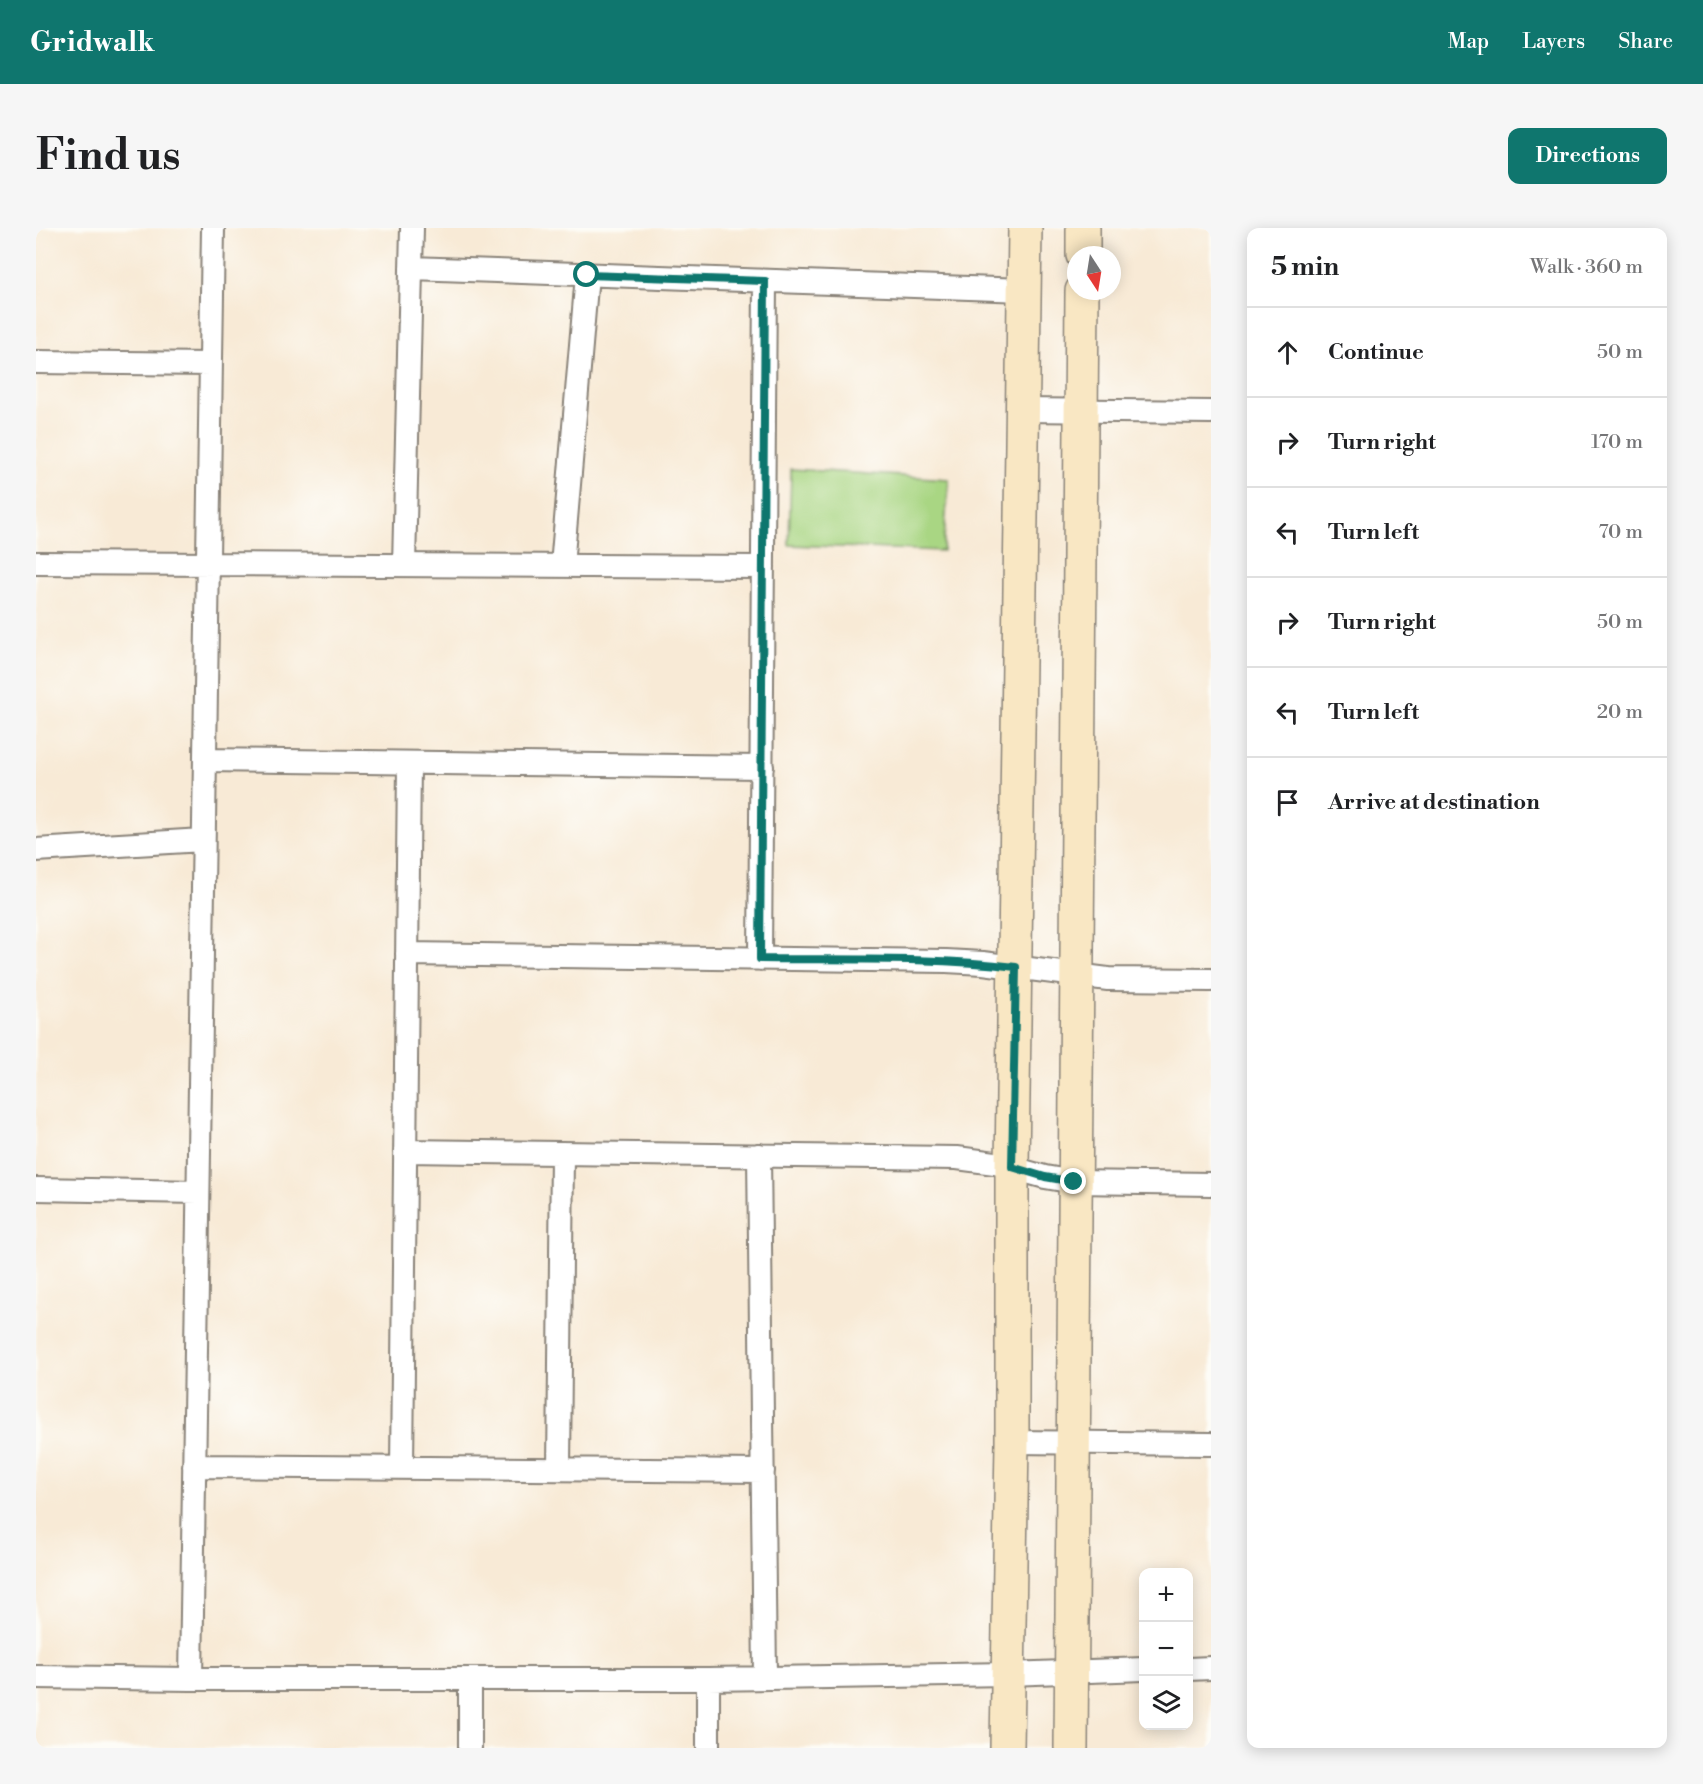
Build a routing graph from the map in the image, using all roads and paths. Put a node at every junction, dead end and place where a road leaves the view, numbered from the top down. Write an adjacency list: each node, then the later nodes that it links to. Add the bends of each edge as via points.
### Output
1 (213, 228): 12 (street)
2 (412, 228): 6 (street)
3 (1025, 228): 9 (street)
4 (1083, 228): 5 (street)
5 (1083, 246)
6 (411, 268): 7 (street); 18 (street)
7 (587, 275): 8 (street); 19 (street)
8 (765, 281): 9 (street); 20 (street)
9 (1024, 290): 14 (street)
10 (1082, 300): 13 (street)
11 (36, 362): 12 (street)
12 (210, 364): 17 (street)
13 (1080, 409): 14 (street); 15 (street); 29 (street)
14 (1022, 410): 28 (street)
15 (1211, 412)
16 (36, 563): 17 (street)
17 (207, 564): 18 (street); 21 (street)
18 (404, 565): 19 (street)
19 (562, 566): 20 (street)
20 (763, 567): 23 (street)
21 (205, 760): 22 (street); 24 (street)
22 (409, 763): 23 (street); 26 (street)
23 (762, 767): 27 (street)
24 (203, 840): 25 (street); 38 (street)
25 (36, 850)
26 (407, 954): 27 (street); 31 (street)
27 (760, 959): 28 (street, via 946,961)
28 (1016, 967): 29 (street); 34 (street)
29 (1076, 975): 30 (street); 35 (street)
30 (1211, 980)
31 (405, 1151): 32 (street); 43 (street)
32 (562, 1153): 33 (street); 44 (street)
33 (759, 1155): 34 (street, via 957,1158); 45 (street)
34 (1012, 1167): 35 (street); 39 (street)
35 (1074, 1182): 36 (street); 40 (street)
36 (1211, 1184)
37 (36, 1189): 38 (street)
38 (198, 1192): 42 (street)
39 (1012, 1442): 40 (street); 50 (street)
40 (1073, 1443): 41 (street); 49 (street)
41 (1211, 1444)
42 (194, 1466): 43 (street); 53 (street)
43 (402, 1468): 44 (street)
44 (560, 1469): 45 (street)
45 (763, 1471): 52 (street)
46 (1211, 1668): 48 (street)
47 (1139, 1669): 49 (street)
48 (1193, 1669)
49 (1071, 1671): 50 (street); 59 (street)
50 (1008, 1674): 52 (street); 58 (street)
51 (36, 1677): 53 (street)
52 (765, 1678): 55 (street)
53 (191, 1679): 54 (street)
54 (470, 1679): 55 (street); 56 (street)
55 (708, 1679): 57 (street)
56 (470, 1748)
57 (708, 1748)
58 (1007, 1748)
59 (1071, 1748)

